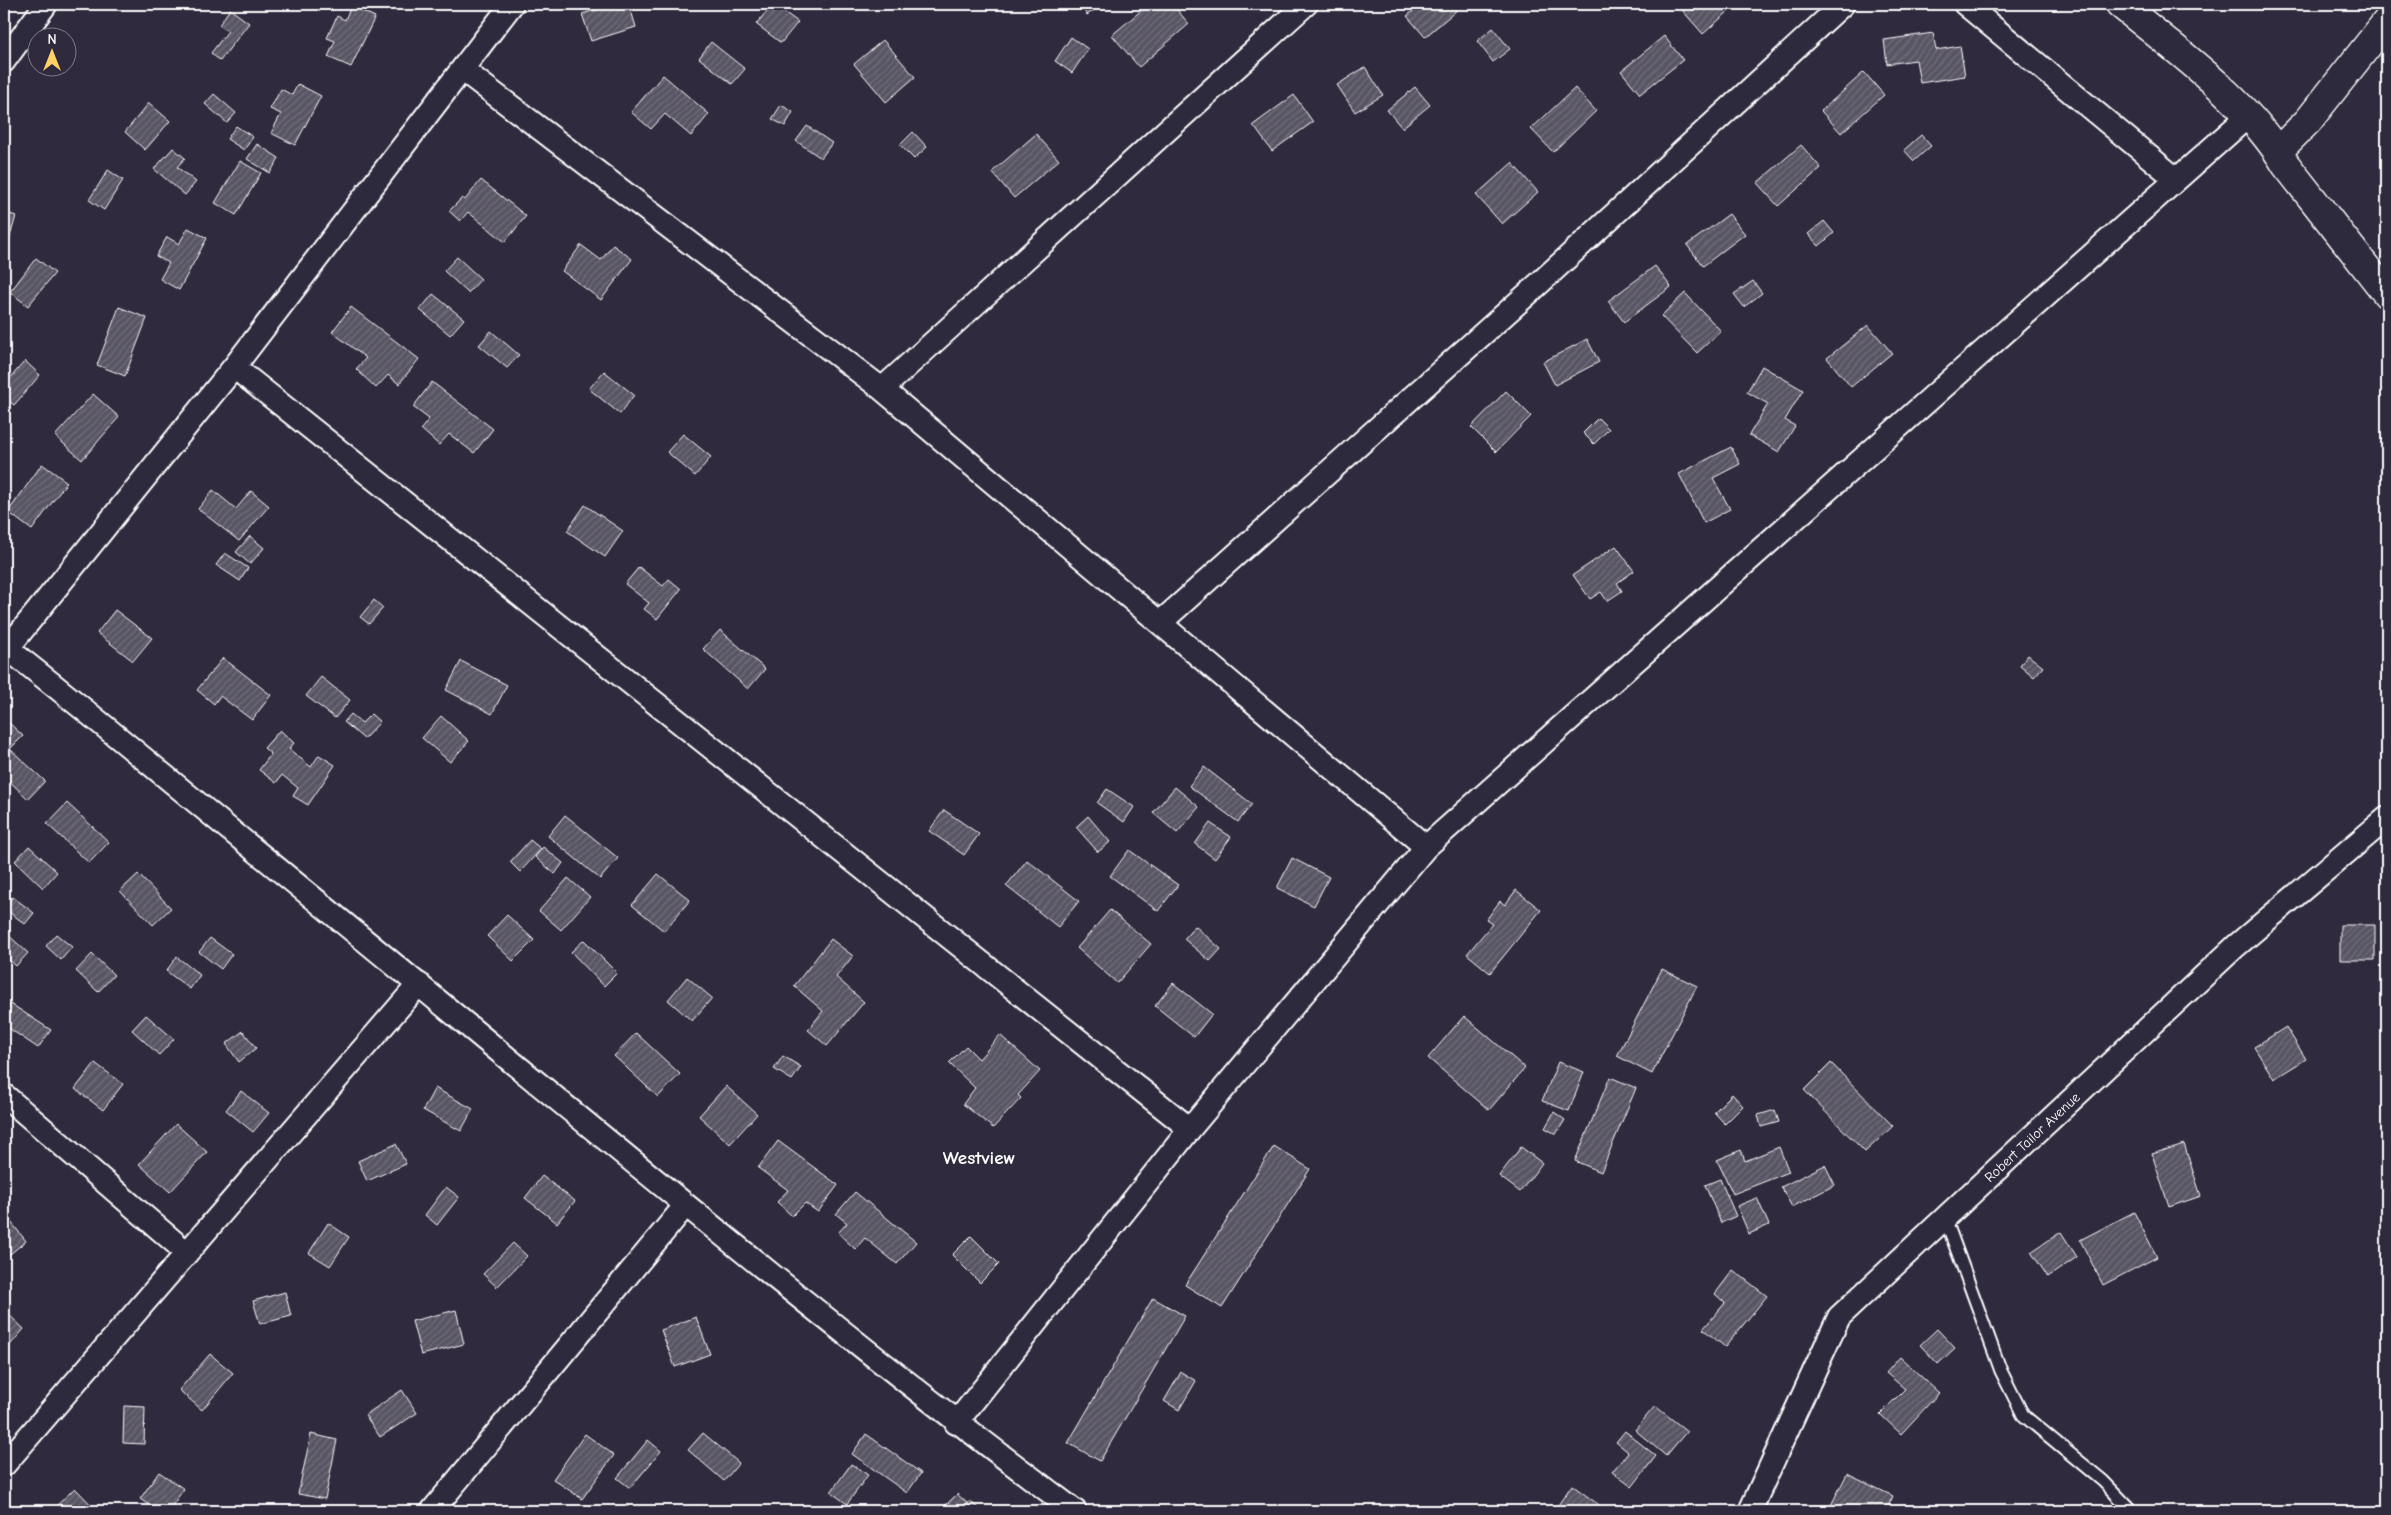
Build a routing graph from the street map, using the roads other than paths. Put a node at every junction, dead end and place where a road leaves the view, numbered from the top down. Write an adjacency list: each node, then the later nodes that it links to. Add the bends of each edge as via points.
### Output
1 (46, 4): 8 (street)
2 (512, 4): 9 (street)
3 (1306, 4): 15 (street)
4 (1843, 4): 16 (street, via 1532,290)
5 (1965, 4): 12 (street)
6 (2120, 4): 10 (main road, via 2223,89)
7 (2387, 21): 11 (main road, via 2308,121)
8 (4, 61)
9 (463, 70): 14 (street); 15 (street)
10 (2247, 116): 11 (main road); 12 (street)
11 (2278, 151): 13 (main road)
12 (2176, 179): 19 (street)
13 (2387, 294)
14 (234, 367): 17 (street); 22 (street)
15 (882, 389): 16 (street)
16 (1161, 622): 19 (street)
17 (6, 648): 20 (street)
18 (2387, 818): 24 (street, Robert Tailor Avenue, via 2236,946)
19 (1426, 847): 22 (street)
20 (419, 984): 23 (street); 25 (street)
21 (4, 1095): 25 (street)
22 (1190, 1129): 26 (street)
23 (685, 1206): 26 (street); 28 (street)
24 (1945, 1218): 30 (street, Robert Tailor Avenue, via 1839,1317); 31 (lane, via 2001,1370 2022,1415 2103,1481)
25 (187, 1253): 27 (street)
26 (956, 1423): 29 (street)
27 (4, 1465)
28 (432, 1511)
29 (1075, 1511)
30 (1750, 1511)
31 (2132, 1511)

